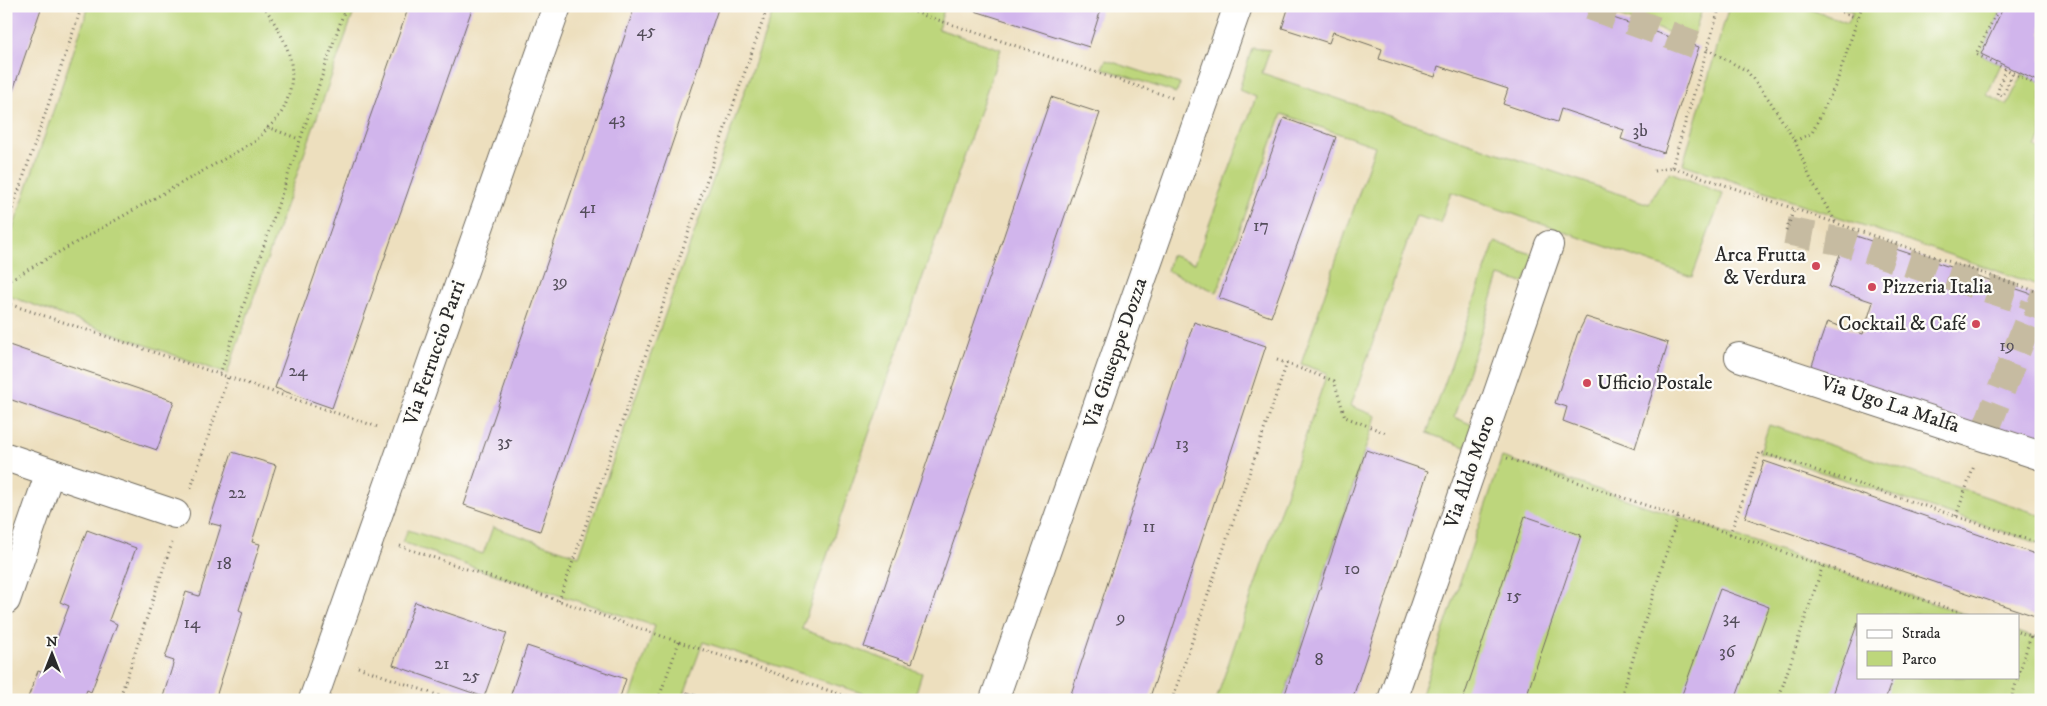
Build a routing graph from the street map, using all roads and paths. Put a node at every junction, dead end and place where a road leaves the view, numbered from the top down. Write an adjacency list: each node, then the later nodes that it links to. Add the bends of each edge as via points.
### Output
1 (82, 6): 25 (path)
2 (264, 6): 18 (path, via 282,36 294,71 284,109)
3 (346, 6): 19 (path)
4 (557, 6): 59 (street, Via Ferruccio Parri)
5 (768, 6): 50 (path)
6 (896, 6): 17 (path)
7 (1238, 6): 63 (street, Via Giuseppe Dozza)
8 (1720, 6): 13 (path)
9 (1823, 6): 12 (path)
10 (1862, 6): 12 (path)
11 (2000, 6): 14 (path, via 1976,54)
12 (1858, 18): 20 (path, via 1836,84 1812,133)
13 (1707, 49): 20 (path, via 1747,71); 21 (path)
14 (2005, 69): 15 (path, bridge, via 1997,94 2003,96); 16 (path)
15 (2014, 70)
16 (2041, 87)
17 (1180, 101)
18 (267, 127): 19 (path); 28 (path, via 256,141)
19 (300, 139): 34 (path)
20 (1795, 141): 24 (path, via 1811,180)
21 (1672, 167): 22 (path); 23 (path)
22 (1654, 171)
23 (1794, 210): 24 (path); 26 (path)
24 (1836, 224): 29 (path)
25 (6, 228)
26 (1786, 231)
27 (1549, 245): 37 (street, Via Aldo Moro)
28 (6, 282)
29 (2040, 294)
30 (6, 303): 34 (path)
31 (1739, 356): 38 (street, Via Ugo La Malfa)
32 (1277, 360): 33 (path)
33 (1287, 363): 36 (path, via 1334,381 1346,417); 64 (path)
34 (220, 374): 35 (path)
35 (386, 429)
36 (1386, 434)
37 (1478, 448): 43 (path); 65 (street, Via Aldo Moro)
38 (2041, 456)
39 (6, 457): 41 (street)
40 (1976, 460): 44 (path)
41 (50, 472): 42 (street); 49 (street)
42 (175, 514)
43 (1678, 516): 45 (path); 66 (path)
44 (1956, 516): 45 (path, via 1760,452); 46 (path)
45 (1730, 534): 48 (path)
46 (2041, 544)
47 (397, 546): 50 (path)
48 (1823, 565): 51 (path); 67 (path)
49 (6, 600)
50 (559, 601): 55 (path)
51 (1965, 614)
52 (2020, 633): 53 (path)
53 (2031, 636): 54 (path); 57 (path)
54 (2041, 640)
55 (679, 642): 61 (path); 62 (path)
56 (355, 666): 60 (path)
57 (2020, 671)
58 (2018, 678): 68 (path)
59 (313, 700)
60 (451, 700)
61 (658, 700)
62 (858, 700)
63 (994, 700)
64 (1172, 700)
65 (1392, 700)
66 (1620, 700)
67 (1778, 700)
68 (2011, 700)

